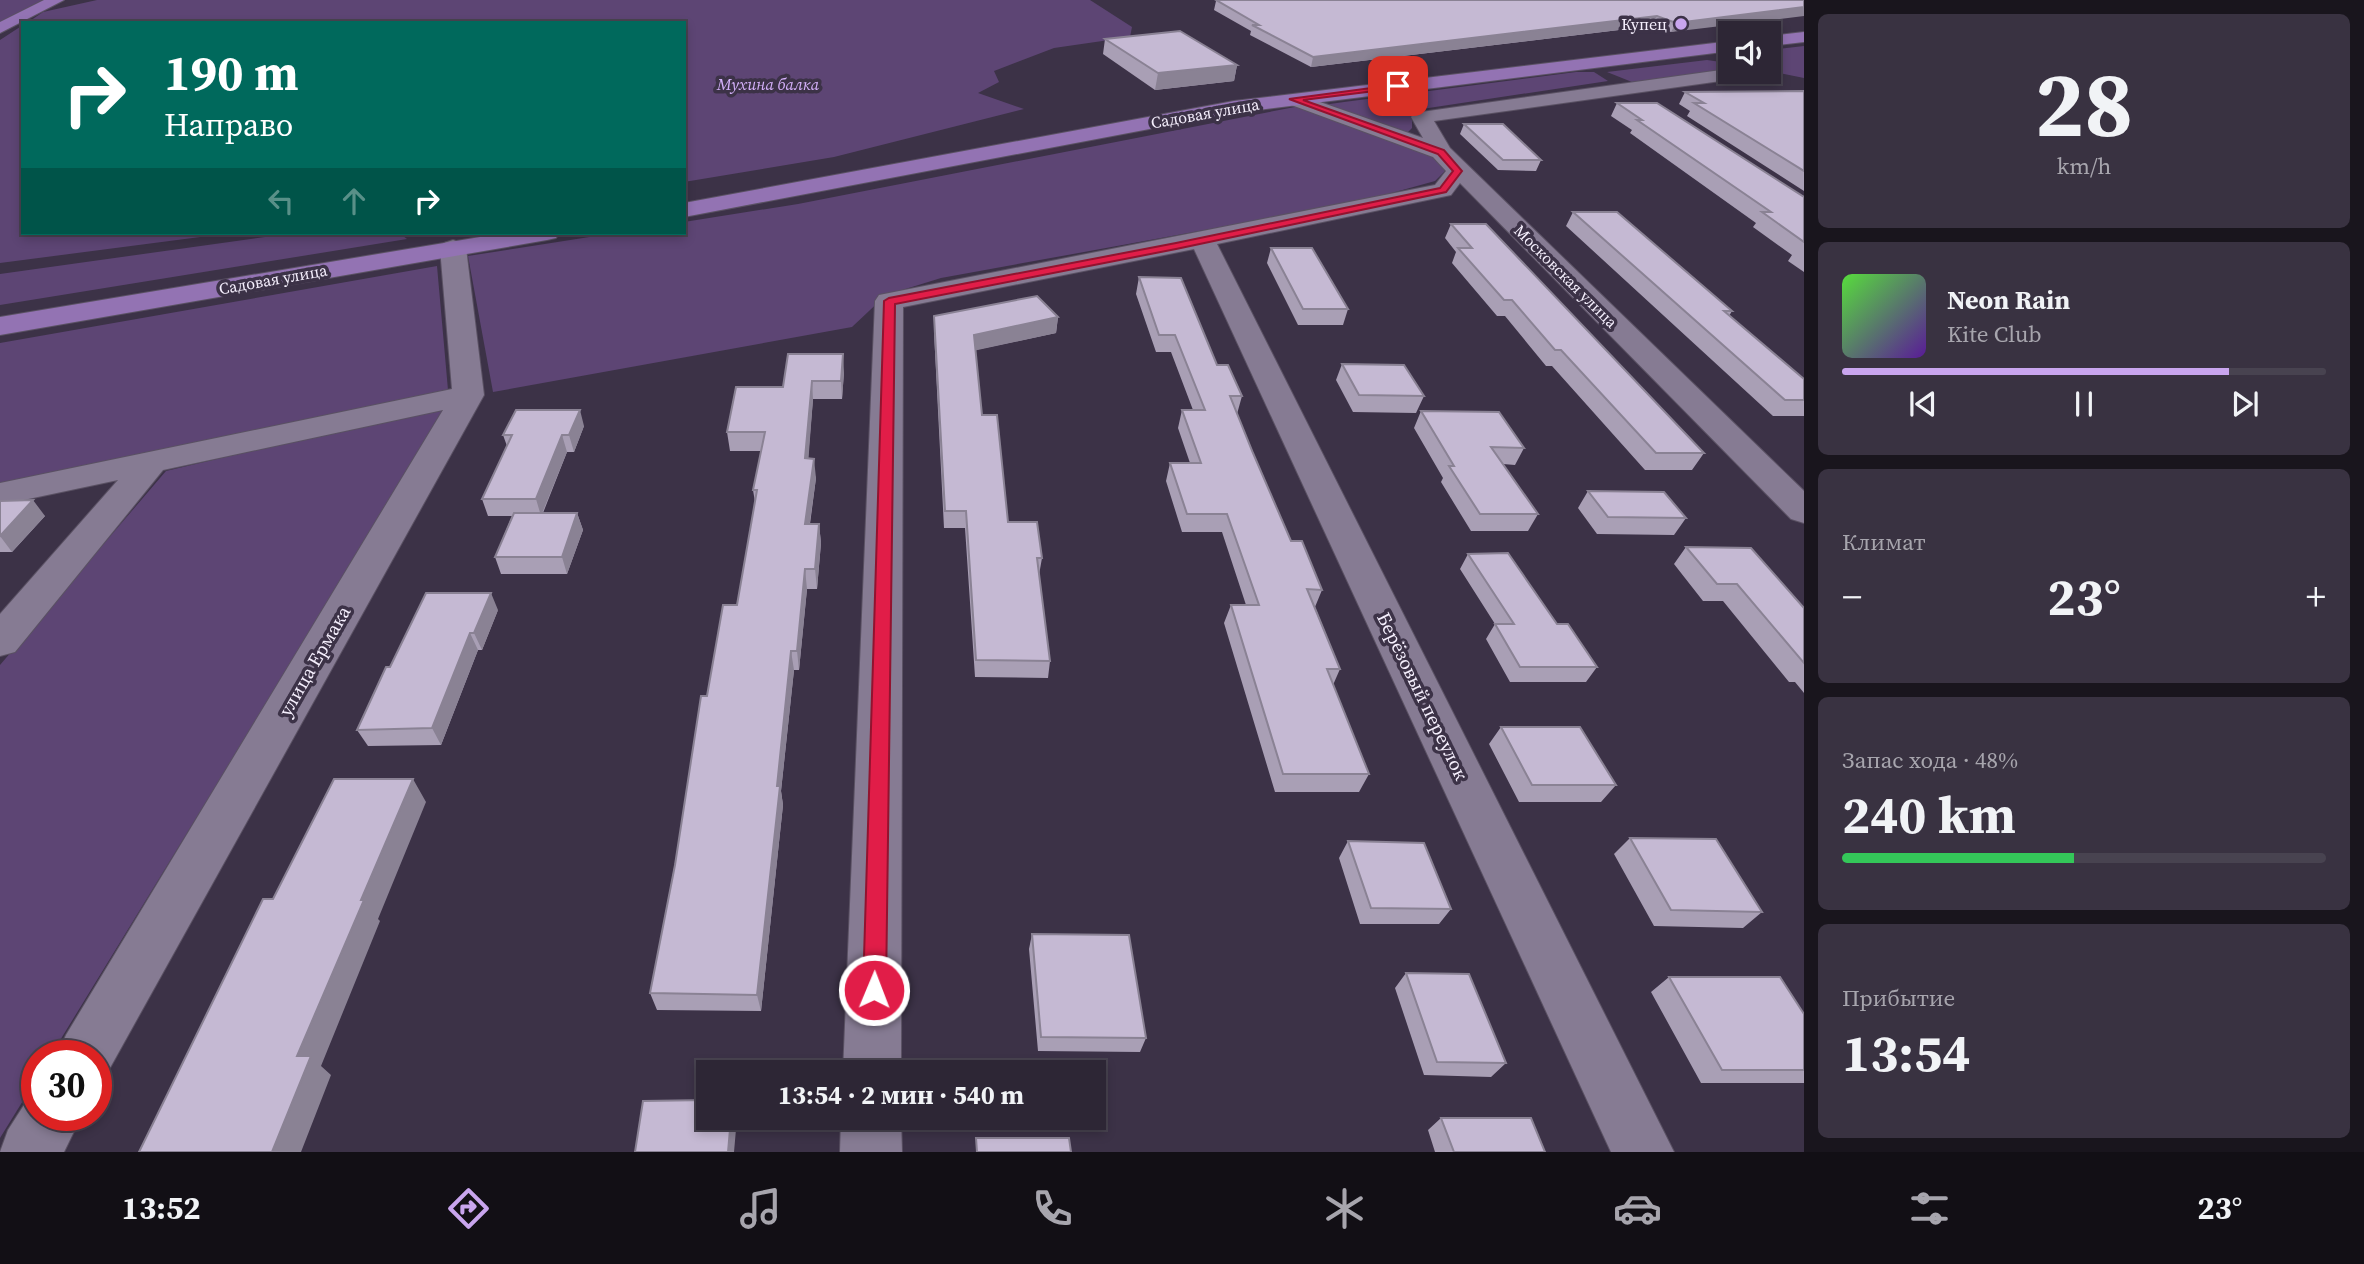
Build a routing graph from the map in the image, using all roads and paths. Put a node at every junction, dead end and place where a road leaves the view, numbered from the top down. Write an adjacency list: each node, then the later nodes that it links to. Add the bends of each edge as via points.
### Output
1 (56, 0): 2 (main road)
2 (0, 28)
3 (1804, 37): 4 (main road)
4 (1781, 40)
5 (1718, 48): 6 (main road, Садовая улица)
6 (1582, 64): 8 (street); 9 (main road, Садовая улица)
7 (1718, 76): 8 (street)
8 (1626, 86): 10 (street); 11 (street, via 1421,117)
9 (1293, 99): 11 (street, Московская улица); 12 (main road, Садовая улица)
10 (1648, 101)
11 (1441, 152): 14 (street, via 1458,171 1443,190); 20 (street, Московская улица)
12 (686, 210)
13 (534, 235): 15 (main road, Садовая улица)
14 (1202, 240): 23 (street, via 889,301); 28 (street, Берёзовый переулок)
15 (453, 248): 16 (main road, Садовая улица); 17 (street)
16 (0, 326)
17 (468, 394): 18 (street); 22 (street, улица Ермака)
18 (150, 464): 19 (street); 21 (street)
19 (0, 494)
20 (1804, 511)
21 (0, 641)
22 (95, 1040)
23 (873, 1060)
24 (872, 1130): 27 (street)
25 (42, 1131): 26 (street)
26 (30, 1152)
27 (871, 1152)
28 (1643, 1152)

